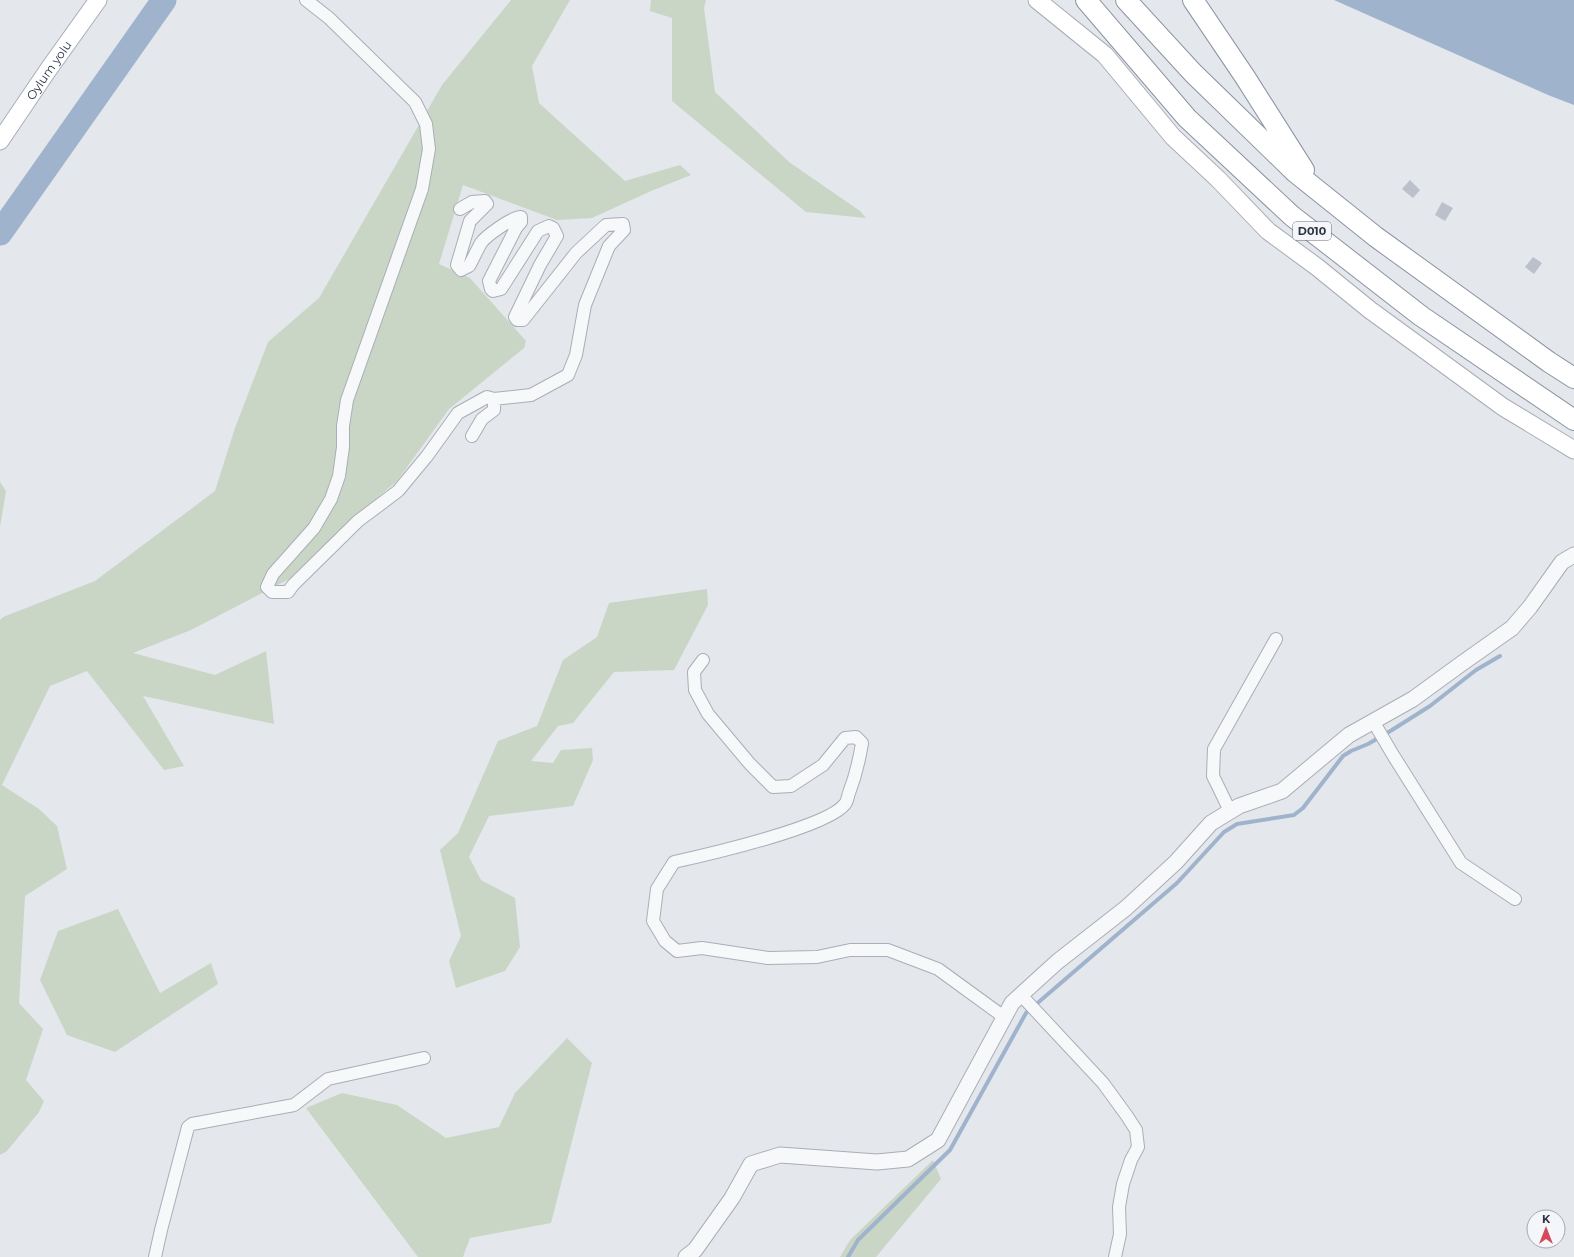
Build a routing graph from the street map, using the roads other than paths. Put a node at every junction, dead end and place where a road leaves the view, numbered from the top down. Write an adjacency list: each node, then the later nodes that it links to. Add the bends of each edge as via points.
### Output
1 (98, 0): 7 (main road, Oylum yolu)
2 (306, 0): 11 (street, via 329,18 415,102 426,124 429,149 422,188 347,400 339,476 331,498 314,528 273,574 267,587 272,592 288,592 358,521 398,491 458,413 487,397)
3 (1037, 0): 14 (main road, via 1105,55 1174,137 1268,231 1370,310 1503,407)
4 (1086, 0): 12 (highway, D010, via 1187,118 1292,216 1421,316)
5 (1126, 0): 8 (highway, D010, via 1193,73)
6 (1193, 0): 8 (highway)
7 (0, 141)
8 (1315, 189): 10 (highway, D010, via 1460,299)
9 (460, 209): 11 (street, via 472,202 485,201 487,204 470,221 456,265 461,270 470,266 482,242 508,222 521,217 521,222 489,280 493,291 501,289 538,231 549,226 553,228 557,236 524,297 515,317 517,320 523,320 576,253 606,225 623,224 624,230 609,246 585,304 576,355 568,375 531,395)
10 (1574, 378)
11 (494, 398): 13 (street, via 494,410 482,419)
12 (1574, 420)
13 (472, 436)
14 (1574, 450)
15 (1574, 555): 18 (street, via 1562,562 1512,628 1413,699)
16 (1276, 639): 19 (street, via 1214,749 1213,776)
17 (703, 660): 22 (street, via 694,672 695,690 708,714 773,787 791,786 823,765 845,738 856,737 862,743 858,769 844,805 831,814 799,828 744,845 674,862 657,889 653,921 665,941 677,951 702,948 768,958 817,957 850,950 888,950 938,969)
18 (1373, 721): 19 (street, via 1348,736 1282,791 1239,806); 20 (street, via 1460,863)
19 (1230, 812): 21 (street, via 1211,823 1176,862 1126,908 1057,962)
20 (1515, 899)
21 (1021, 995): 22 (street, via 1012,1003); 26 (street, via 1103,1083 1136,1130 1138,1147 1123,1184 1119,1207 1120,1234)
22 (1004, 1017): 25 (street, via 938,1140 908,1159 877,1162 780,1155 751,1164 732,1198 695,1250)
23 (424, 1058): 24 (street, via 328,1079 294,1105 192,1124 188,1127)
24 (155, 1257)
25 (686, 1257)
26 (1115, 1257)

